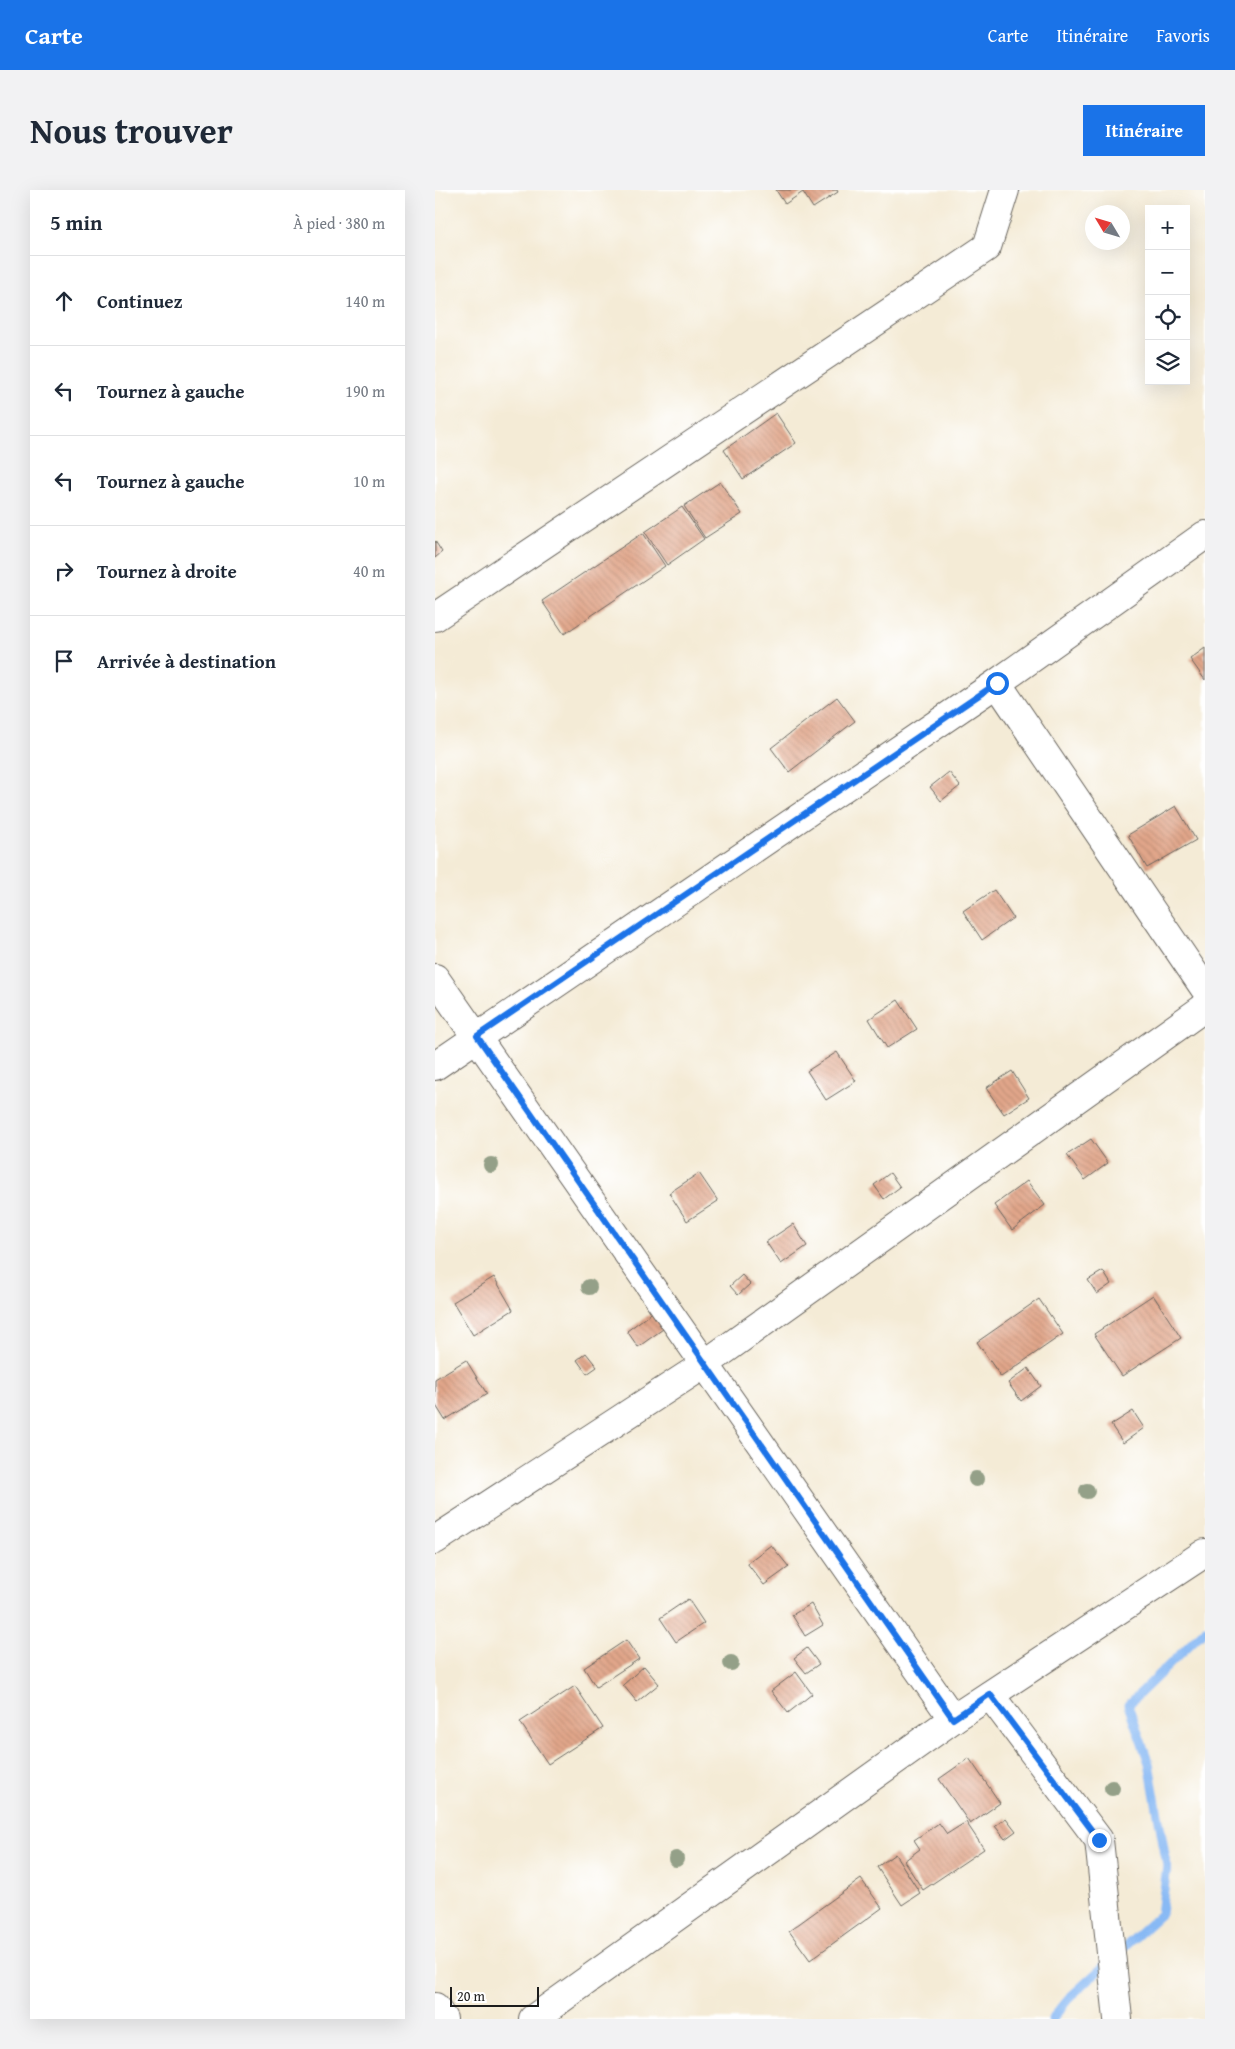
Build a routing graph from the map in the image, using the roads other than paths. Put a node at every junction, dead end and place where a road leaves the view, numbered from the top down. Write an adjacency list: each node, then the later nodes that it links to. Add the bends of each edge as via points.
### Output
1 (1005, 190): 3 (street, via 987,247)
2 (1205, 535): 4 (street)
3 (435, 617)
4 (997, 683): 6 (street); 8 (street)
5 (435, 978): 8 (street)
6 (1205, 989)
7 (1205, 1008): 10 (street)
8 (477, 1036): 9 (street); 10 (street)
9 (435, 1066)
10 (705, 1364): 11 (street); 14 (street)
11 (435, 1540)
12 (1205, 1553): 13 (street)
13 (990, 1694): 14 (street); 18 (street, via 1099,1840)
14 (953, 1719): 17 (street)
15 (435, 2007): 16 (street)
16 (443, 2019)
17 (533, 2019)
18 (1118, 2019)

